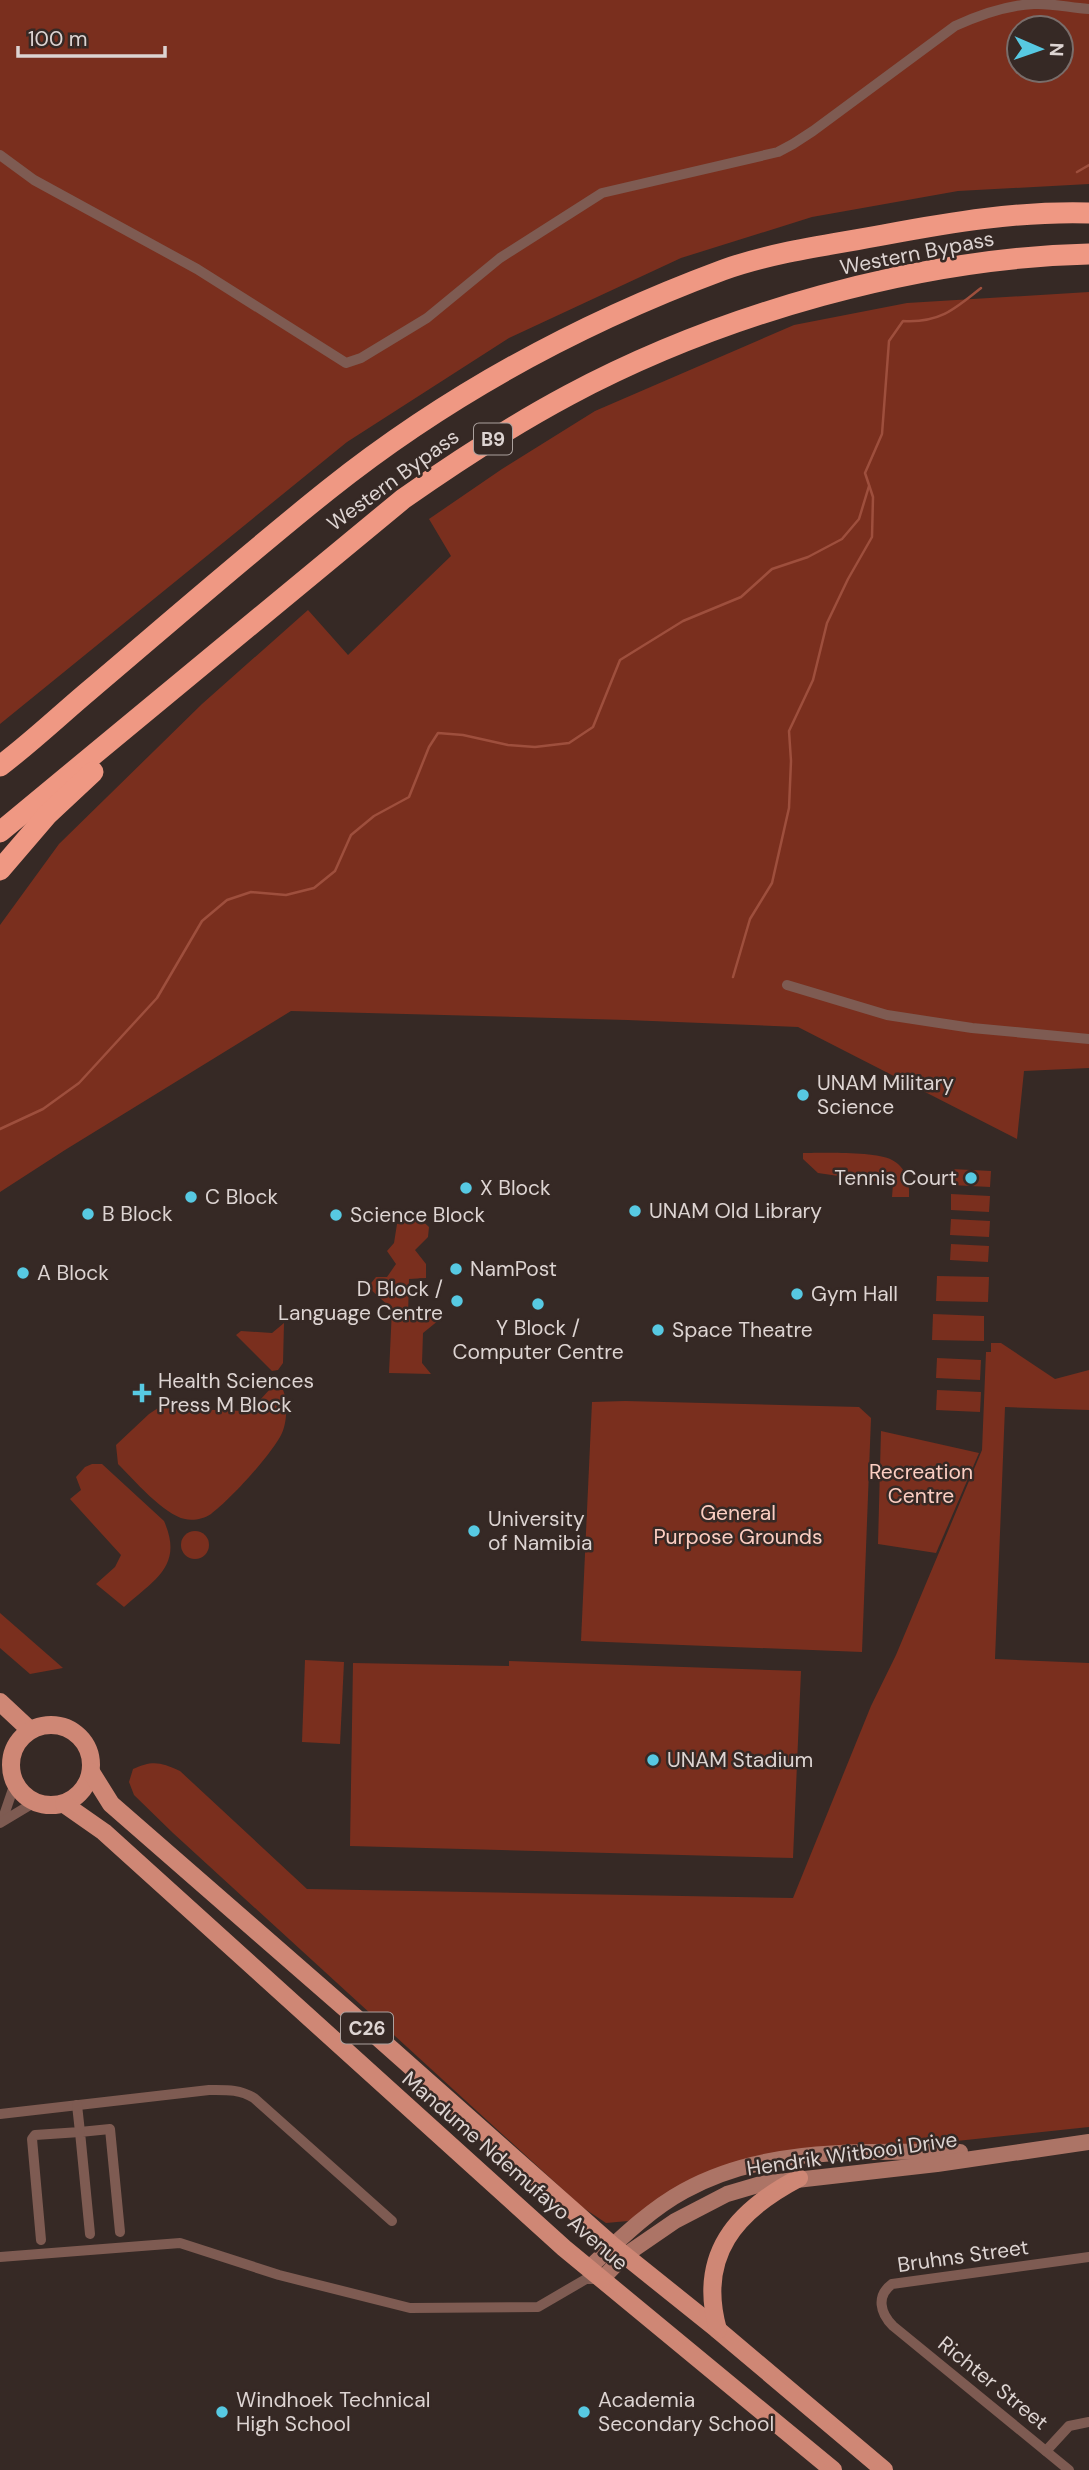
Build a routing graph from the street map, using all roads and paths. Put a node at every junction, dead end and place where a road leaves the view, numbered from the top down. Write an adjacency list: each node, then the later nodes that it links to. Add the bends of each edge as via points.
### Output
1 (1089, 9): 2 (street, via 1035,4 966,21 778,152 602,193 500,258 427,318 346,363 197,269 34,180)
2 (0, 155)
3 (1089, 213): 6 (highway, Western Bypass / B9, via 991,216 776,256 724,270 613,314 515,364 329,490 36,739)
4 (1089, 254): 5 (highway, Western Bypass / B9, via 971,265 853,289 754,317 655,355 571,394 466,455)
5 (312, 572): 7 (highway, Western Bypass / B9); 8 (highway, via 62,800)
6 (0, 764)
7 (0, 832)
8 (0, 870)
9 (787, 985): 10 (street, via 887,1015)
10 (1089, 1039)
11 (0, 1702): 12 (main road)
12 (15, 1743): 13 (main road, Mandume Ndemufayo Avenue / C26, via 42,1726 61,1726 79,1735 87,1747); 14 (main road)
13 (91, 1772): 16 (main road, via 80,1793); 28 (main road, Mandume Ndemufayo Avenue / C26, via 111,1804)
14 (13, 1779): 15 (main road); 17 (street)
15 (35, 1802): 16 (main road); 17 (street)
16 (64, 1804): 31 (main road, Mandume Ndemufayo Avenue / C26, via 104,1832)
17 (1, 1822)
18 (77, 2105): 19 (street); 20 (street); 24 (street, via 209,2090 244,2092)
19 (0, 2114)
20 (80, 2132): 25 (street, via 111,2130); 26 (street); 27 (street, via 33,2136)
21 (1089, 2142): 22 (main road, Hendrik Witbooi Drive)
22 (1008, 2152): 23 (main road, Hendrik Witbooi Drive); 28 (main road, Hendrik Witbooi Drive, via 871,2152 748,2166 682,2192)
23 (799, 2178): 28 (main road, Hendrik Witbooi Drive, via 727,2194); 33 (main road, via 743,2216 726,2239 716,2263 711,2297)
24 (392, 2221)
25 (120, 2232)
26 (90, 2234)
27 (41, 2240)
28 (618, 2251): 31 (main road, Hendrik Witbooi Drive); 33 (main road, Mandume Ndemufayo Avenue / C26)
29 (0, 2257): 31 (street, via 180,2243 279,2275 410,2308 538,2306)
30 (1089, 2257): 32 (street, Bruhns Street, via 892,2284 881,2306)
31 (592, 2275): 36 (main road, Mandume Ndemufayo Avenue / C26)
32 (893, 2326): 35 (street, Richter Street)
33 (718, 2330): 37 (main road, Mandume Ndemufayo Avenue / C26)
34 (1089, 2422): 35 (street, via 1069,2426)
35 (1046, 2451): 38 (street, Richter Street)
36 (833, 2470)
37 (884, 2470)
38 (1069, 2470)

